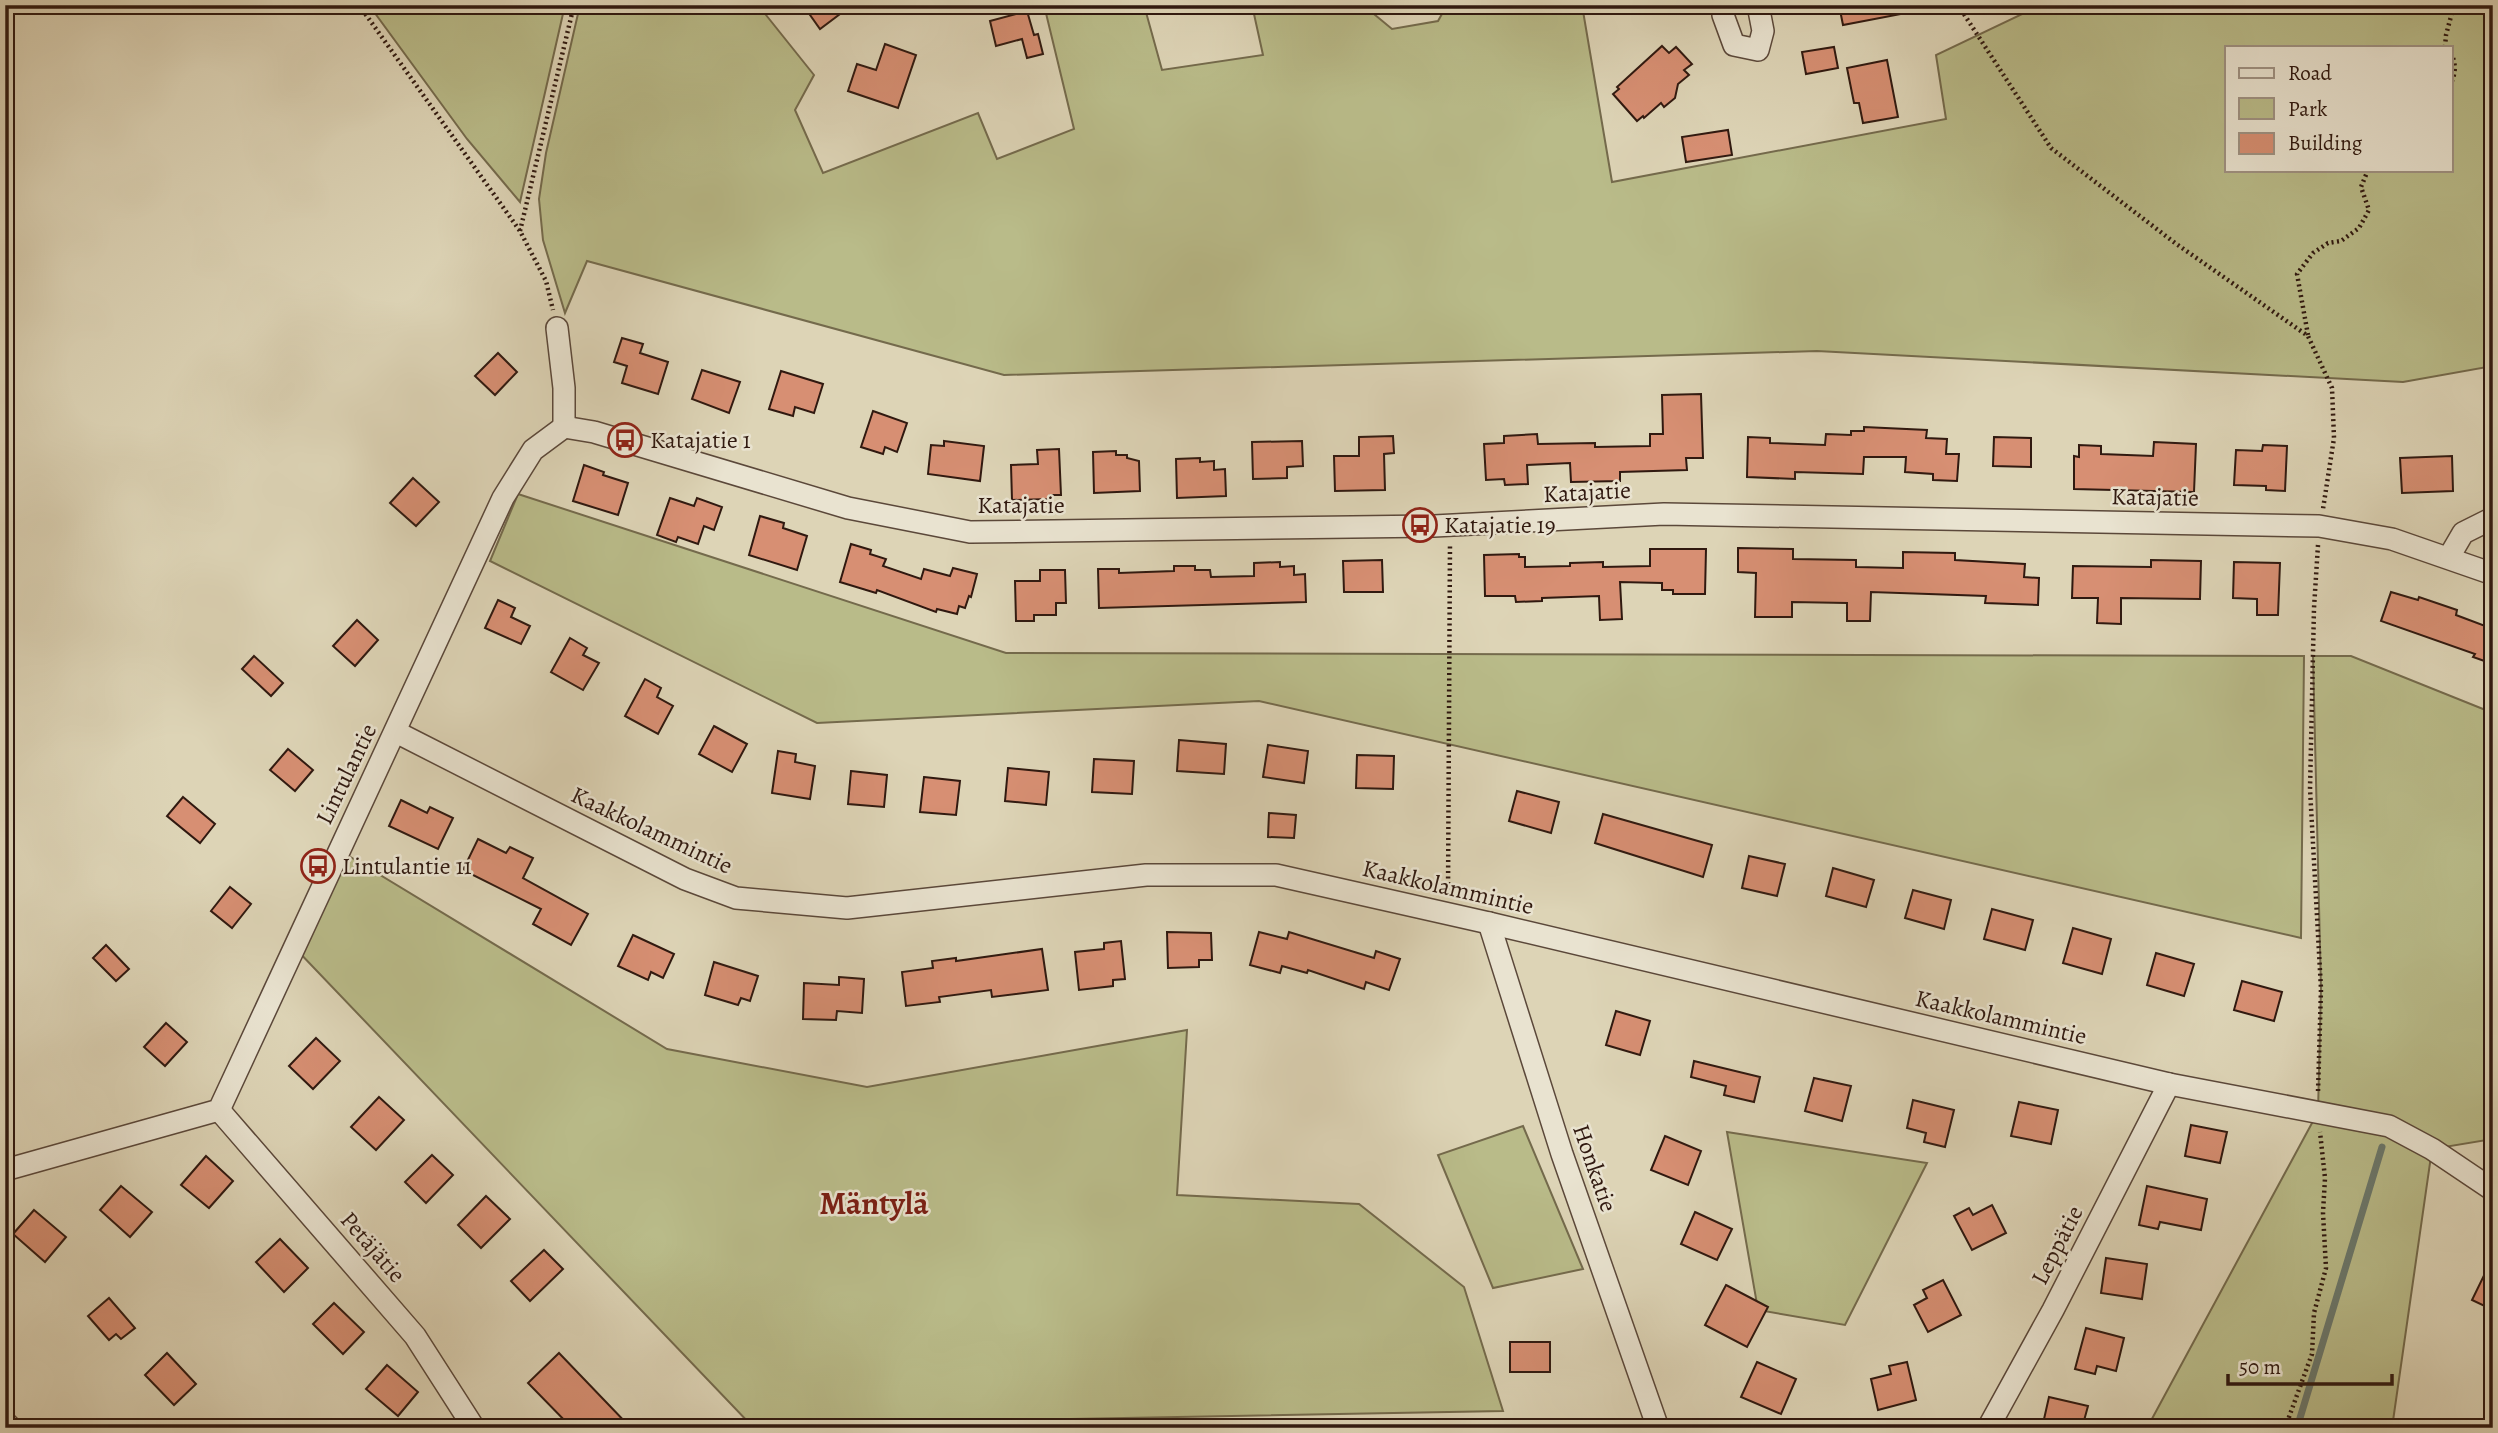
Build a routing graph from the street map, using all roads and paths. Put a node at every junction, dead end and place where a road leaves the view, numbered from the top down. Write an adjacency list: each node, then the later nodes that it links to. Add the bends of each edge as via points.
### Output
1 (359, 5): 11 (path)
2 (573, 5): 11 (path)
3 (1726, 5): 4 (street, via 1723,15 1734,45 1758,50 1763,31)
4 (1758, 5)
5 (1958, 5): 13 (path, via 2050,148)
6 (2454, 5): 7 (path)
7 (2445, 46)
8 (2452, 56): 9 (path)
9 (2452, 78)
10 (2367, 172): 13 (path, via 2361,187 2369,210 2359,228 2314,253 2297,274)
11 (520, 231): 12 (path, via 546,281)
12 (557, 328): 14 (street)
13 (2308, 336): 17 (path, via 2332,388 2334,438)
14 (564, 427): 16 (street, Katajatie, via 594,432 848,509 970,532); 20 (street, Lintulantie, via 533,450 503,498)
15 (2493, 518): 18 (street, via 2463,533)
16 (1451, 525): 17 (street, Katajatie, via 1664,514); 21 (path)
17 (2319, 526): 18 (street, Katajatie, via 2392,539); 25 (path, via 2310,789 2321,989)
18 (2449, 557): 19 (street, Katajatie)
19 (2493, 574)
20 (396, 732): 21 (street, Kaakkolammintie, via 685,879 736,898 847,908 1146,875 1276,875); 24 (street, Lintulantie)
21 (1447, 915): 22 (street, Kaakkolammintie)
22 (1489, 923): 23 (street, Kaakkolammintie); 31 (street, Honkatie, via 1562,1154)
23 (2169, 1084): 25 (street, Kaakkolammintie); 32 (street, Leppätie)
24 (219, 1110): 26 (street); 30 (street, Petäjätie, via 415,1336)
25 (2318, 1112): 27 (street, Kaakkolammintie, via 2389,1126); 33 (path, via 2325,1178 2326,1268 2314,1313 2312,1354)
26 (5, 1170)
27 (2493, 1190)
28 (5, 1422): 29 (street)
29 (10, 1428)
30 (474, 1428)
31 (1658, 1428)
32 (1988, 1428)
33 (2285, 1428)

